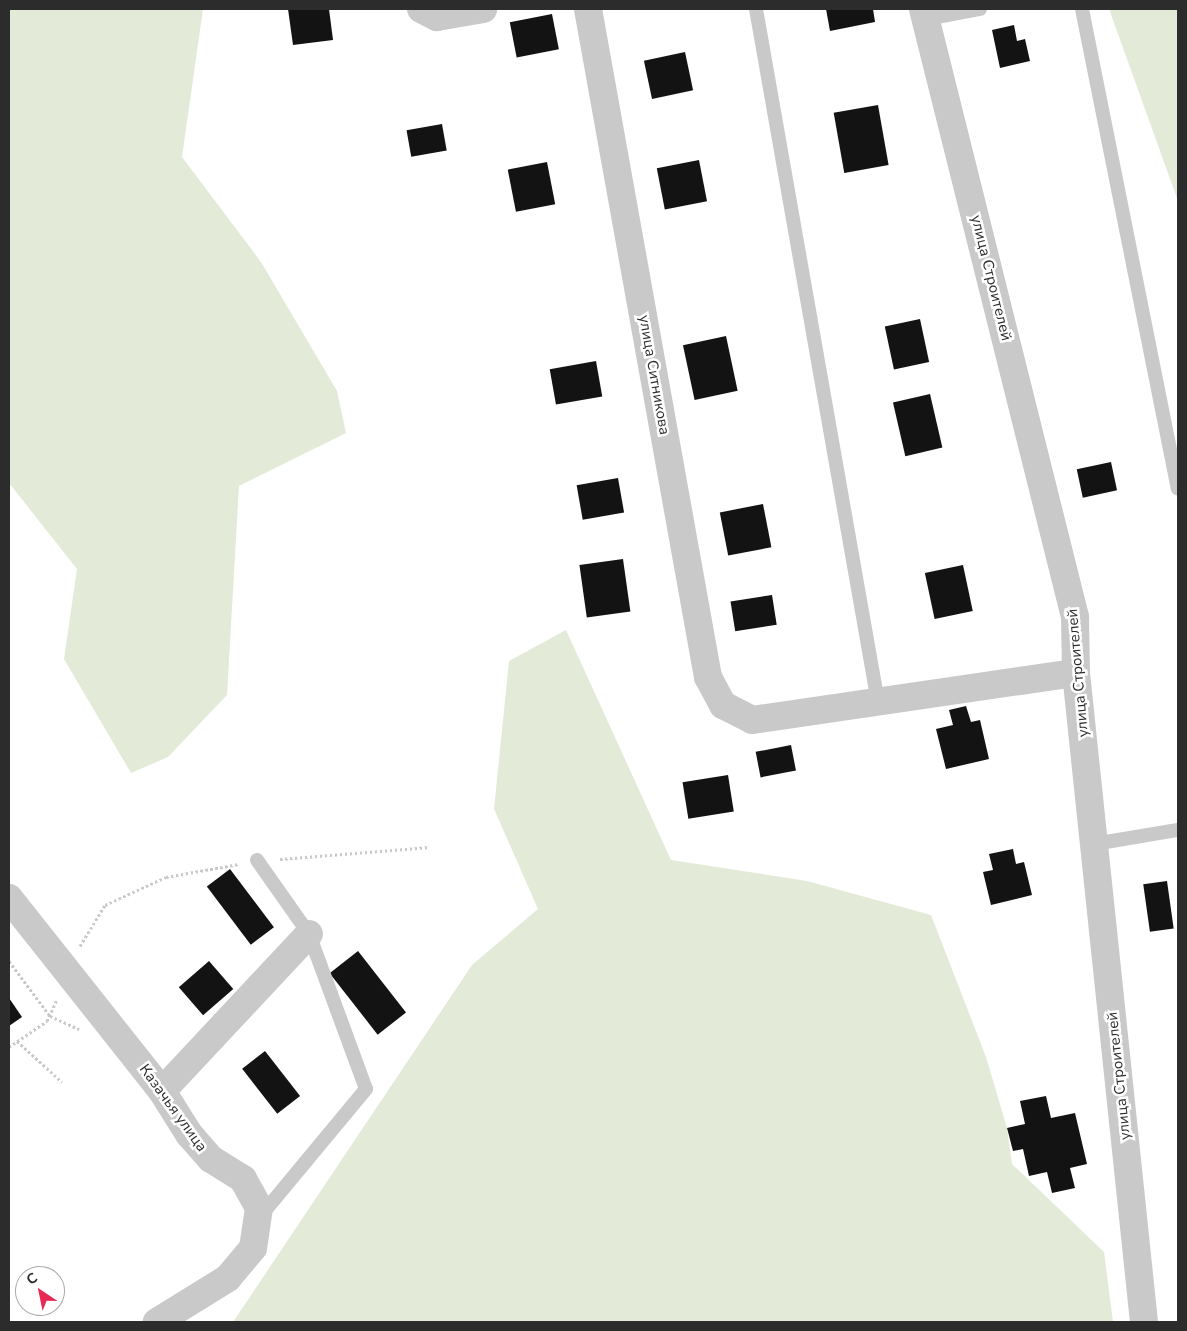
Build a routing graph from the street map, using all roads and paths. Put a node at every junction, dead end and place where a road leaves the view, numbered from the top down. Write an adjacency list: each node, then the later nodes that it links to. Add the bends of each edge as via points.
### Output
1 (421, 9): 2 (street, via 437,17)
2 (483, 9)
3 (588, 9): 10 (street, улица Ситникова, via 708,677 722,706 752,720)
4 (756, 9): 10 (lane)
5 (980, 9): 7 (lane)
6 (1082, 9): 8 (lane)
7 (925, 14): 9 (street, улица Строителей, via 1075,617)
8 (1178, 488)
9 (1076, 672): 10 (street); 12 (street, улица Строителей)
10 (878, 702)
11 (1178, 830): 12 (lane)
12 (1094, 844): 28 (street, улица Строителей)
13 (428, 847): 14 (path)
14 (257, 860): 16 (lane); 18 (path, via 166,877 105,905)
15 (9, 898): 18 (street, Казачья улица)
16 (309, 934): 25 (street); 26 (lane, via 366,1089)
17 (9, 961): 20 (path)
18 (67, 968): 21 (street, Казачья улица)
19 (59, 994): 20 (path)
20 (50, 1016): 21 (path, via 93,1035); 22 (path)
21 (109, 1022): 25 (street, Казачья улица)
22 (17, 1041): 23 (path); 24 (path)
23 (9, 1047)
24 (62, 1082)
25 (162, 1092): 26 (street, Казачья улица, via 211,1159 242,1179 259,1208)
26 (257, 1220): 27 (street, Казачья улица, via 253,1248 228,1278)
27 (157, 1322)
28 (1144, 1322)

